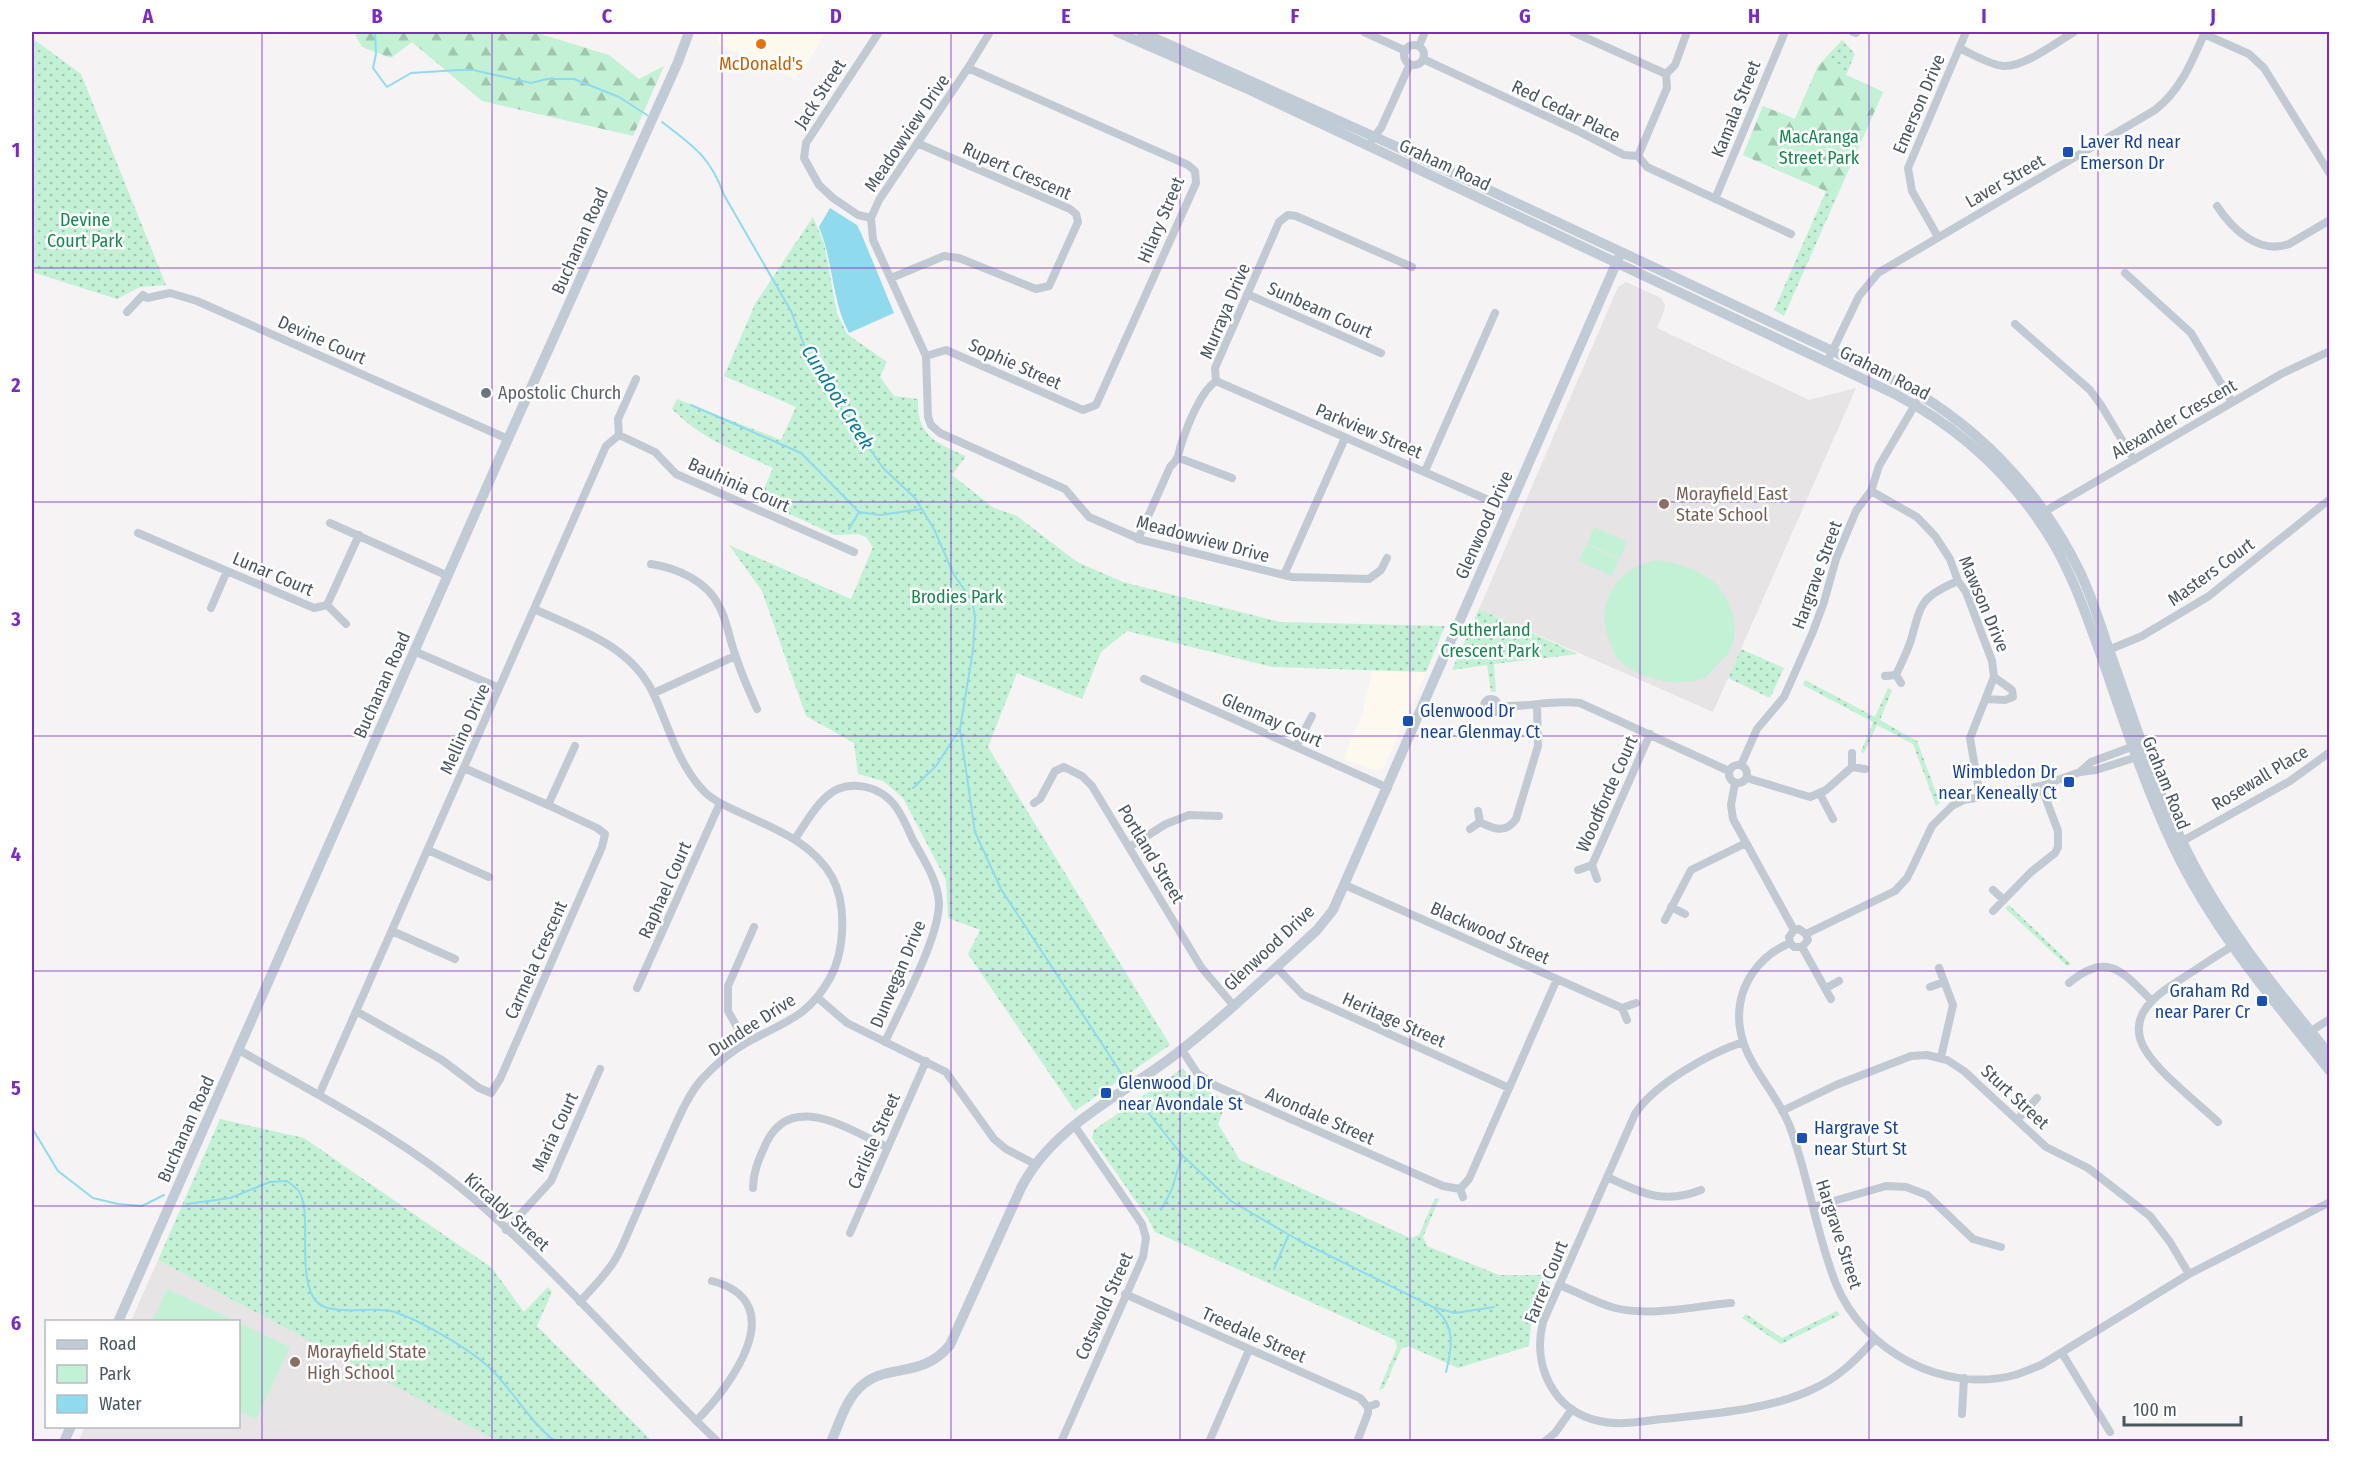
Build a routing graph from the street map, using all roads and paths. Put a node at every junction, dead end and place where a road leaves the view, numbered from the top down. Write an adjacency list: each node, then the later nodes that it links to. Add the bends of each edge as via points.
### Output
1 (689, 32): 19 (main road, Buchanan Road)
2 (695, 32): 19 (main road, Buchanan Road)
3 (879, 32): 30 (street, Jack Street, via 806,143 804,158 819,185 833,198 858,215)
4 (990, 32): 21 (street, Meadowview Drive)
5 (1117, 32): 25 (main road, Graham Road)
6 (1141, 32): 23 (main road, Graham Road)
7 (1364, 32): 17 (street)
8 (1425, 32): 15 (street)
9 (1573, 32): 22 (street)
10 (1687, 32): 22 (street, via 1676,62)
11 (1785, 32): 28 (street, Kamala Street)
12 (1966, 32): 16 (street, Emerson Drive)
13 (2074, 32): 16 (street, Emerson Drive, via 2010,66 1994,64)
14 (2205, 33): 27 (street, via 2249,54 2264,68); 33 (street, Laver Street, via 2183,80 2155,110)
15 (1419, 46): 17 (street); 18 (street)
16 (1959, 48): 33 (street, Emerson Drive, via 1908,168 1912,191)
17 (1406, 51): 20 (street)
18 (1423, 59): 20 (street, via 1416,65); 26 (street, Red Cedar Place, via 1623,155)
19 (678, 62): 55 (main road, Buchanan Road)
20 (1410, 64): 23 (street)
21 (968, 68): 24 (street, Meadowview Drive); 52 (street, Hilary Street, via 1195,171 1196,183 1096,405)
22 (1666, 74): 26 (street, via 1667,88)
23 (1375, 137): 25 (street); 34 (main road, Graham Road)
24 (917, 143): 30 (street, Meadowview Drive); 38 (street, Rupert Crescent, via 1070,209 1078,222 1049,286 1036,289 959,258 944,256)
25 (1366, 146): 35 (main road, Graham Road)
26 (1638, 156): 28 (street, Red Cedar Place, via 1647,167)
27 (2330, 174)
28 (1715, 199): 32 (street, Red Cedar Place)
29 (2217, 206): 31 (street, via 2230,224 2254,242 2267,246 2289,244)
30 (871, 218): 38 (street, Meadowview Drive, via 873,240)
31 (2330, 220)
32 (1791, 234)
33 (1938, 237): 43 (street, Laver Street, via 1868,283)
34 (1621, 251): 35 (main road, Glenwood Drive); 43 (main road, Graham Road)
35 (1616, 263): 47 (main road, Graham Road); 62 (main road, Glenwood Drive)
36 (1412, 267): 39 (street, Murraya Drive, via 1288,215 1279,222)
37 (2125, 273): 51 (street, via 2191,333)
38 (891, 278): 46 (street, Meadowview Drive)
39 (1247, 294): 45 (street, Sunbeam Court); 49 (street, Murraya Drive, via 1215,368)
40 (127, 312): 55 (street, Devine Court, via 143,295 147,298 170,293 197,301)
41 (1495, 313): 58 (street)
42 (2015, 324): 57 (street, via 2090,390)
43 (1832, 351): 47 (street, Laver Street); 50 (main road, Graham Road)
44 (2330, 351): 51 (street, Alexander Crescent)
45 (1380, 353)
46 (926, 356): 52 (street, Sophie Street, via 946,350 1083,410); 67 (street, Meadowview Drive, via 928,417 940,433 1065,489 1089,517)
47 (1827, 362): 50 (main road, Graham Road)
48 (636, 379): 53 (street, via 618,419)
49 (1216, 381): 54 (street, Parkview Street); 56 (street, Murraya Drive, via 1206,388 1181,444)
50 (1918, 400): 60 (street, Hargrave Street, via 1879,466); 63 (main road, Graham Road, via 1977,450)
51 (2232, 402): 57 (street, Alexander Crescent)
52 (1091, 407)
53 (620, 435): 68 (street, Bauhinia Court, via 654,452 676,474); 77 (street, Mellino Drive, via 606,446)
54 (1345, 438): 58 (street, Parkview Street); 72 (street)
55 (508, 439): 73 (main road, Buchanan Road)
56 (1179, 458): 59 (street); 67 (street, Murraya Drive, via 1170,467)
57 (2134, 460): 63 (street, Alexander Crescent)
58 (1425, 471): 62 (street, Parkview Street)
59 (1232, 478)
60 (1871, 490): 74 (street, Mawson Drive, via 1905,508 1927,526 1950,559); 100 (street, Hargrave Street, via 1856,511 1812,634 1784,697 1757,729)
61 (2330, 499): 80 (street, Masters Court, via 2209,596 2142,636)
62 (1509, 509): 108 (main road, Glenwood Drive)
63 (2041, 514): 80 (main road, Graham Road)
64 (330, 523): 66 (street)
65 (138, 533): 71 (street, Lunar Court)
66 (359, 535): 73 (street); 75 (street, Lunar Court)
67 (1138, 539): 72 (street, Meadowview Drive)
68 (854, 552)
69 (1388, 558): 72 (street, Meadowview Drive, via 1382,570 1369,579)
70 (651, 564): 81 (street, via 692,578 706,589 719,605)
71 (227, 571): 75 (street, Lunar Court, via 314,608); 76 (street)
72 (1284, 575)
73 (448, 576): 79 (main road, Buchanan Road)
74 (1958, 581): 82 (street, via 1936,591 1924,602); 84 (street, Mawson Drive, via 1989,650)
75 (327, 605): 78 (street)
76 (211, 608)
77 (534, 609): 87 (street, Mellino Drive); 88 (street, Dundee Drive, via 603,640 626,657)
78 (346, 624)
79 (414, 651): 87 (street); 165 (main road, Buchanan Road)
80 (2104, 652): 97 (main road, Graham Road)
81 (735, 656): 88 (street); 92 (street)
82 (1896, 675): 83 (street); 86 (street)
83 (1885, 676)
84 (1994, 677): 89 (street, Mawson Drive); 89 (street, via 2012,690 2013,697)
85 (1144, 680): 96 (street, Glenmay Court)
86 (1902, 683)
87 (499, 688): 102 (street, Mellino Drive)
88 (654, 693): 111 (street, Dundee Drive, via 688,773)
89 (1986, 699): 110 (street, Mawson Drive, via 1970,738)
90 (1537, 705): 91 (street); 94 (street, via 1580,703); 117 (street, via 1538,746 1516,819 1501,829)
91 (1498, 706)
92 (757, 710)
93 (1312, 716): 96 (street)
94 (1650, 734): 104 (street); 124 (street, Woodforde Court)
95 (575, 746): 113 (street)
96 (1296, 747): 108 (street, Glenmay Court)
97 (2140, 750): 107 (street, via 2096,770); 121 (main road, Graham Road)
98 (2330, 752): 121 (street, Rosewall Place, via 2290,781)
99 (1852, 753): 101 (street)
100 (1741, 765): 104 (street); 105 (street)
101 (1852, 767): 103 (street); 109 (street)
102 (464, 768): 113 (street, Carmela Crescent); 123 (street, Mellino Drive)
103 (1865, 769)
104 (1729, 771): 106 (street)
105 (1747, 778): 106 (street); 109 (street, via 1804,796)
106 (1734, 783): 120 (street, via 1731,811)
107 (2041, 786): 110 (street); 130 (street, via 2059,836 2058,847)
108 (1388, 788): 128 (main road, Glenwood Drive)
109 (1820, 794): 116 (street)
110 (1980, 797): 138 (street, via 1960,801 1938,817 1907,878 1895,891)
111 (720, 803): 119 (street, Dundee Drive); 150 (street, Raphael Court)
112 (1034, 803): 122 (street, Portland Street, via 1055,771 1064,767 1092,786)
113 (548, 805): 158 (street, Carmela Crescent, via 597,828 604,834 602,847 491,1093)
114 (1478, 811): 117 (street)
115 (1220, 816): 122 (street, via 1189,814)
116 (1833, 819)
117 (1480, 822): 118 (street)
118 (1470, 828)
119 (795, 839): 152 (street, Dundee Drive, via 817,856 832,877 842,910 843,930 835,964); 162 (street, Dunvegan Drive, via 825,797 842,788 862,785 896,807 935,882 939,903 932,939)
120 (1746, 843): 131 (street, via 1691,870); 136 (street)
121 (2178, 844): 140 (main road, Graham Road, via 2193,885)
122 (1129, 847): 156 (street, Portland Street, via 1201,967)
123 (428, 850): 126 (street); 137 (street, Mellino Drive)
124 (1592, 865): 125 (street, Woodforde Court); 127 (street, Woodforde Court)
125 (1578, 870)
126 (489, 877)
127 (1598, 879)
128 (1345, 885): 143 (main road, Glenwood Drive, via 1323,924); 145 (street, Blackwood Street)
129 (1993, 890): 130 (street)
130 (2004, 900): 132 (street)
131 (1671, 907): 133 (street); 134 (street)
132 (1993, 911)
133 (1685, 914)
134 (1665, 920)
135 (754, 927): 164 (street, via 728,986 728,1011)
136 (1794, 930): 138 (street); 139 (street)
137 (392, 931): 142 (street); 158 (street, Mellino Drive)
138 (1806, 933): 141 (street, via 1807,943)
139 (1790, 943): 141 (street); 163 (street, Hargrave Street, via 1766,956 1747,983 1739,1016)
140 (2236, 944): 154 (street); 161 (main road, Graham Road)
141 (1802, 947): 151 (street)
142 (455, 959)
143 (1276, 967): 156 (main road, Glenwood Drive); 172 (street, Heritage Street, via 1303,996)
144 (1939, 968): 147 (street)
145 (1557, 979): 157 (street, Blackwood Street); 172 (street, Avondale Street)
146 (1839, 981): 151 (street)
147 (1944, 982): 149 (street); 168 (street, via 1953,1010)
148 (2069, 982): 154 (street, via 2090,968 2109,967)
149 (1930, 987)
150 (637, 988)
151 (1826, 988): 153 (street)
152 (818, 998): 162 (street, via 847,1023); 164 (street, Dundee Drive, via 791,1021)
153 (1832, 999)
154 (2151, 1000): 177 (street, via 2140,1028 2145,1051)
155 (1636, 1004): 157 (street)
156 (1233, 1005): 166 (main road, Glenwood Drive)
157 (1622, 1008): 160 (street)
158 (356, 1011): 173 (street, Mellino Drive)
159 (2330, 1019): 161 (street)
160 (1627, 1020)
161 (2306, 1034): 167 (main road, Graham Road); 171 (main road, Graham Road)
162 (885, 1042): 169 (street)
163 (1743, 1042): 175 (street, Hargrave Street); 181 (street, Farrer Court, via 1716,1052 1645,1101 1635,1114)
164 (746, 1043): 193 (street, Dundee Drive, via 700,1081 683,1107 616,1259)
165 (239, 1050): 173 (street, Kircaldy Street); 195 (main road, Buchanan Road)
166 (1182, 1050): 172 (street, Avondale Street, via 1197,1073 1216,1086 1461,1193); 178 (main road, Glenwood Drive)
167 (2330, 1055)
168 (1941, 1058): 175 (street, Sturt Street, via 1911,1056); 176 (street, Sturt Street, via 1964,1071)
169 (926, 1061): 179 (street, Carlisle Street); 180 (street, via 946,1072 994,1138)
170 (600, 1069): 186 (street, Maria Court, via 551,1181)
171 (2330, 1071)
172 (1509, 1088)
173 (319, 1095): 186 (street, Kircaldy Street, via 406,1147)
174 (2037, 1098): 176 (street)
175 (1782, 1111): 185 (street, Hargrave Street, via 1791,1129)
176 (2017, 1120): 189 (street, Sturt Street, via 2046,1147 2088,1168 2150,1216)
177 (2218, 1122)
178 (1074, 1125): 180 (main road, Glenwood Drive); 192 (street, Cotswold Street, via 1144,1228 1144,1251)
179 (887, 1147): 182 (street, via 825,1119 803,1114 782,1123 769,1136 753,1172); 187 (street, Carlisle Street)
180 (1035, 1164): 207 (main road, Glenwood Drive, via 950,1345 928,1364 883,1374 863,1384 851,1398)
181 (1607, 1178): 183 (street, via 1661,1198); 191 (street, Farrer Court)
182 (753, 1188)
183 (1701, 1190)
184 (2330, 1202): 189 (street, Hargrave Street)
185 (1813, 1207): 188 (street, via 1886,1186 1906,1187 1927,1196 1973,1239); 196 (street, Hargrave Street, via 1837,1285 1848,1308)
186 (506, 1230): 193 (street, Kircaldy Street)
187 (850, 1233)
188 (2001, 1247)
189 (2189, 1274): 198 (street, Hargrave Street)
190 (712, 1281): 202 (street, via 743,1296 752,1313 753,1333 733,1377)
191 (1559, 1285): 194 (street, via 1625,1310); 200 (street, Farrer Court, via 1543,1322 1540,1360 1549,1384)
192 (1125, 1294): 197 (street, Treedale Street); 208 (street, Cotswold Street)
193 (580, 1302): 202 (street, Kircaldy Street)
194 (1731, 1303)
195 (119, 1320)
196 (1875, 1338): 199 (street, Hargrave Street, via 1916,1366); 200 (street, Farrer Court, via 1840,1373 1785,1400 1706,1414 1619,1422 1598,1421)
197 (1250, 1350): 209 (street); 210 (street, Treedale Street, via 1372,1406)
198 (2062, 1353): 199 (street, Hargrave Street, via 2015,1375); 204 (street)
199 (1964, 1378): 201 (street)
200 (1572, 1409): 211 (street)
201 (1962, 1414)
202 (696, 1420): 206 (street, Kircaldy Street)
203 (70, 1428): 205 (main road)
204 (2110, 1432)
205 (64, 1442)
206 (718, 1442)
207 (831, 1442)
208 (1060, 1442)
209 (1209, 1442)
210 (1357, 1442)
211 (1544, 1442)

